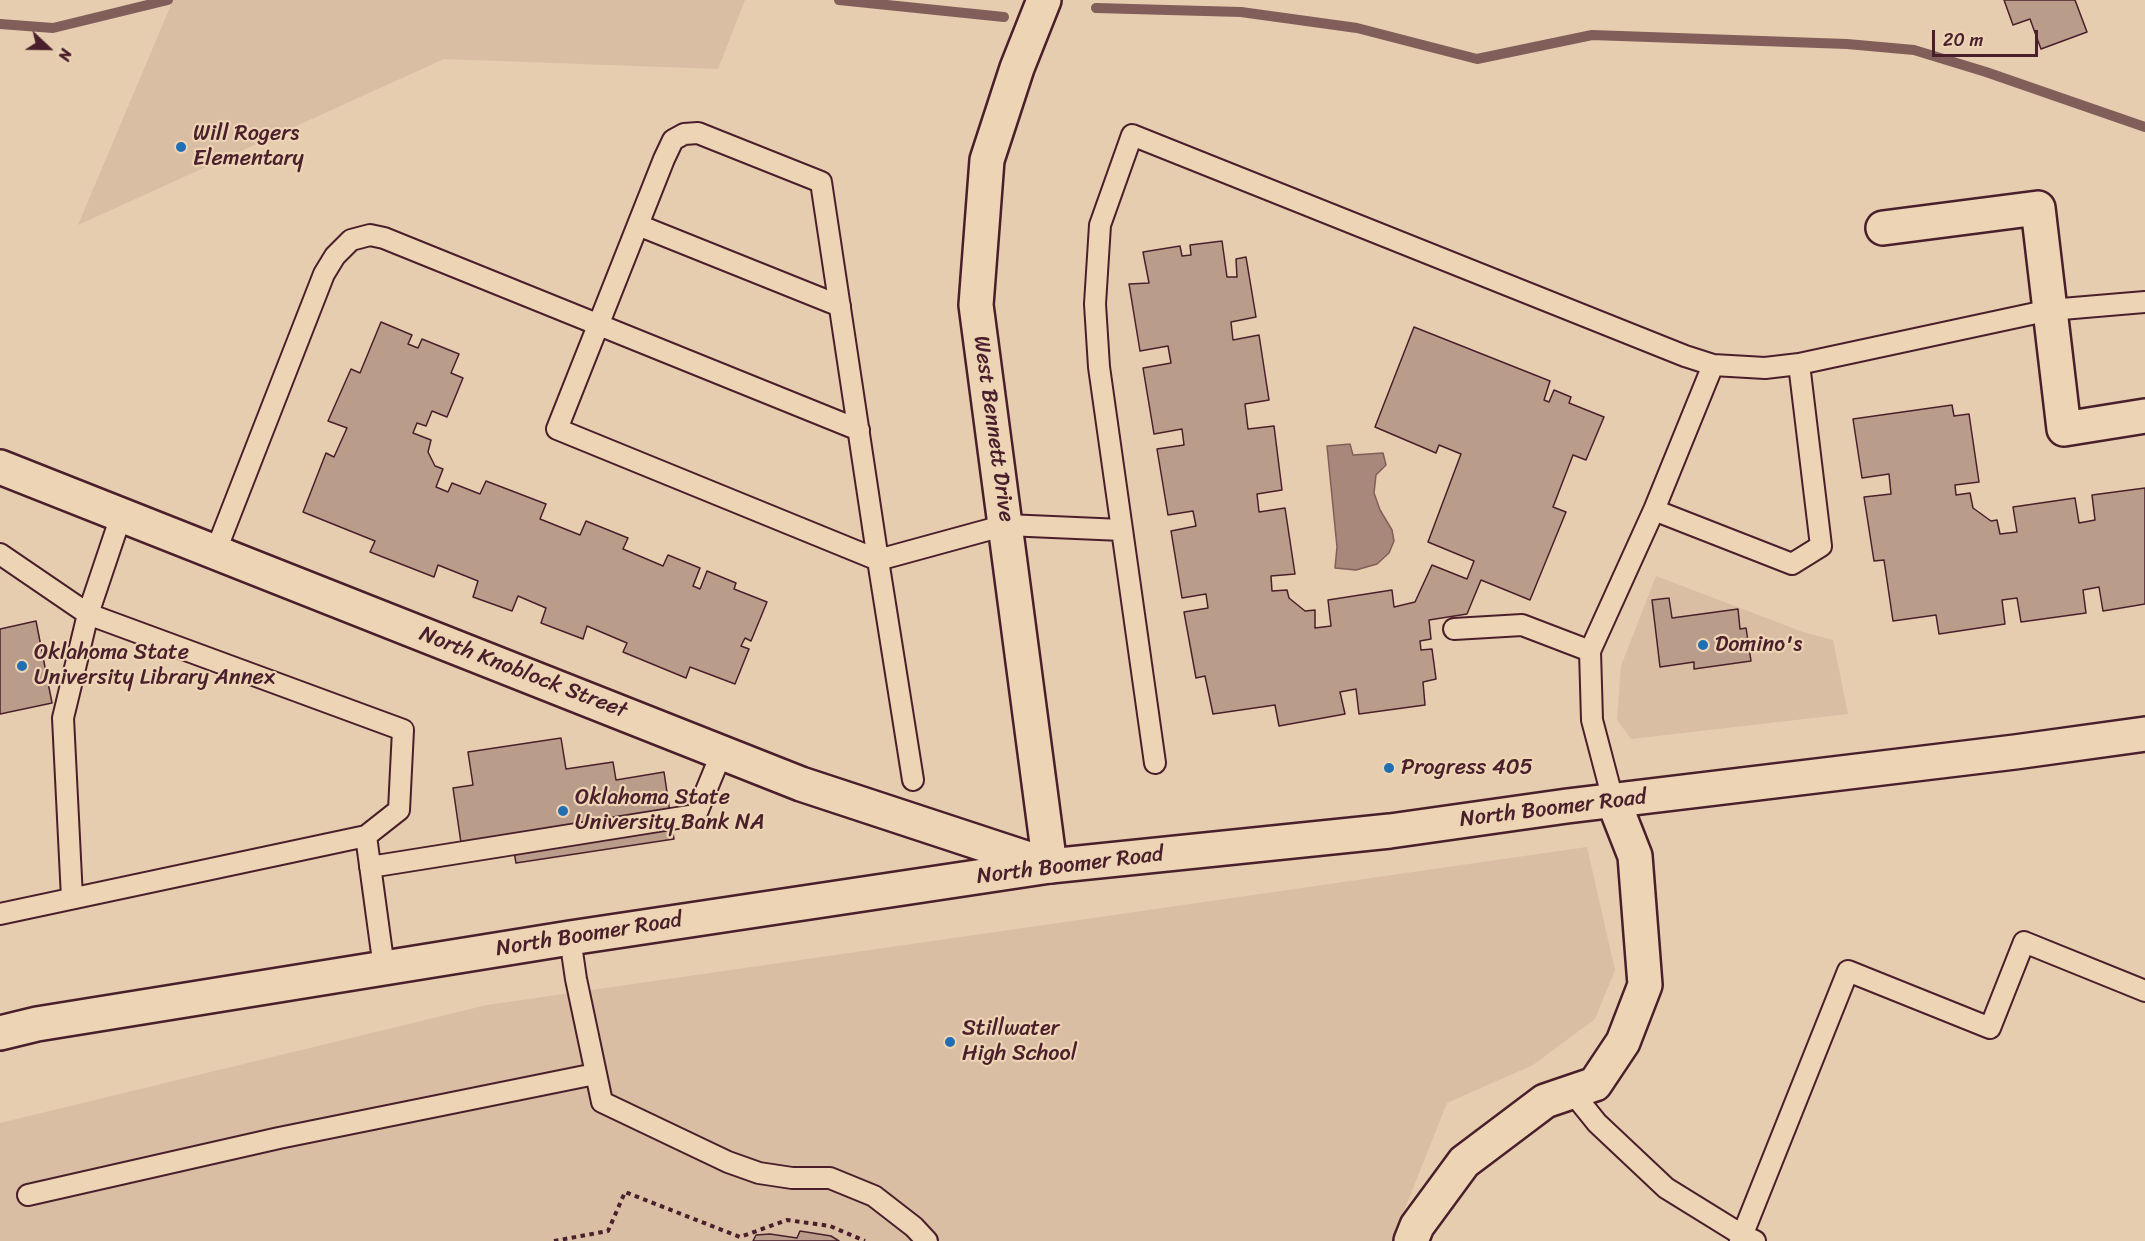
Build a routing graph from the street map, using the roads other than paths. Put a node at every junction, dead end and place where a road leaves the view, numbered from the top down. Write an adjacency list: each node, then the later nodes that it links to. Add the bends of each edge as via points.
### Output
1 (1044, 0): 15 (street, West Bennett Drive, via 987,160 976,305)
2 (638, 225): 5 (lane); 5 (lane, via 673,140 684,134 698,133 821,182); 7 (lane)
3 (1883, 228): 6 (street, via 2038,208)
4 (2145, 302): 6 (lane)
5 (840, 306): 11 (lane)
6 (2050, 310): 8 (lane); 10 (street, via 2064,429)
7 (598, 325): 11 (lane); 17 (lane, via 384,238 370,235 351,240 324,274); 19 (lane, via 557,429)
8 (1799, 364): 9 (lane, via 1765,368); 13 (lane, via 1821,546 1792,564)
9 (1713, 365): 13 (lane); 16 (lane, via 1132,135 1100,225 1095,304 1099,367)
10 (2145, 416)
11 (859, 430): 19 (lane)
12 (0, 468): 14 (street, North Knoblock Street)
13 (1654, 510): 22 (lane)
14 (121, 516): 17 (street, North Knoblock Street); 20 (lane)
15 (1006, 525): 16 (lane); 19 (lane); 29 (street, West Bennett Drive)
16 (1122, 530): 25 (lane)
17 (216, 553): 24 (street, North Knoblock Street)
18 (0, 554): 20 (lane)
19 (878, 560): 26 (lane)
20 (88, 614): 28 (lane, via 403,730 399,810); 31 (lane, via 63,718)
21 (1454, 629): 22 (lane, via 1522,625)
22 (1590, 651): 27 (lane, via 1592,720)
23 (2145, 734): 27 (street, North Boomer Road)
24 (722, 752): 29 (street, North Knoblock Street, via 801,784); 30 (lane, via 696,815)
25 (1155, 763)
26 (913, 780)
27 (1613, 800): 29 (street, North Boomer Road, via 1390,831); 38 (street, via 1635,856 1645,985 1623,1042 1595,1084)
28 (366, 836): 30 (lane); 31 (lane)
29 (1050, 866): 33 (street, North Boomer Road)
30 (370, 867): 34 (lane)
31 (72, 898): 32 (lane)
32 (0, 914)
33 (570, 938): 34 (street, North Boomer Road); 37 (lane)
34 (384, 968): 36 (street, North Boomer Road)
35 (2145, 991): 40 (lane, via 2024,942 1990,1028 1848,971)
36 (0, 1033)
37 (595, 1074): 39 (lane, via 279,1138); 41 (lane, via 602,1102 728,1162 792,1178 830,1178 874,1196)
38 (1572, 1092): 40 (lane, via 1597,1123 1666,1188); 42 (street, via 1545,1101 1464,1162 1417,1226)
39 (28, 1195)
40 (1746, 1239)
41 (927, 1241)
42 (1412, 1241)

